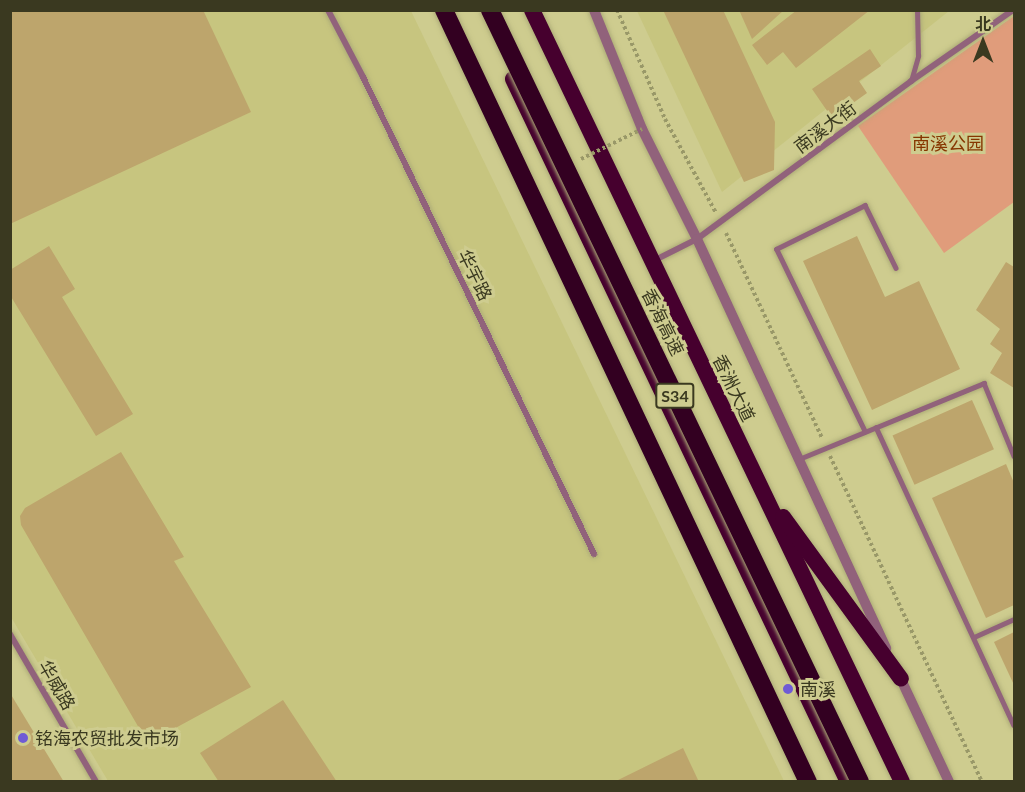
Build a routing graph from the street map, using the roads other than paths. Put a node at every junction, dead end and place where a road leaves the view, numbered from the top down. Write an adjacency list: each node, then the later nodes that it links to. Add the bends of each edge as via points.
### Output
1 (328, 10): 18 (street, 华宇路)
2 (444, 10): 25 (highway, S34, bridge)
3 (481, 10): 26 (highway)
4 (490, 10): 27 (highway, 香海高速 / S34, bridge)
5 (532, 10): 11 (highway, 香洲大道)
6 (594, 10): 10 (street, via 642,129)
7 (917, 10): 9 (lane, via 918,56)
8 (1013, 10): 9 (street, 南溪大街)
9 (911, 81): 10 (street, 南溪大街)
10 (697, 239): 11 (street, 南溪大街); 16 (street)
11 (652, 261): 17 (highway, 香洲大道)
12 (896, 268): 14 (lane, via 865,205 776,249)
13 (876, 427): 14 (lane); 15 (lane, via 984,383); 21 (lane)
14 (865, 432): 16 (lane)
15 (1014, 456)
16 (797, 460): 22 (street)
17 (758, 482): 22 (highway); 28 (highway, 香洲大道)
18 (594, 554)
19 (1014, 620): 21 (lane)
20 (10, 634): 24 (street, 华威路)
21 (974, 637): 23 (lane)
22 (900, 679): 29 (street)
23 (1014, 725)
24 (96, 782)
25 (808, 782)
26 (848, 782)
27 (860, 782)
28 (902, 782)
29 (949, 782)

